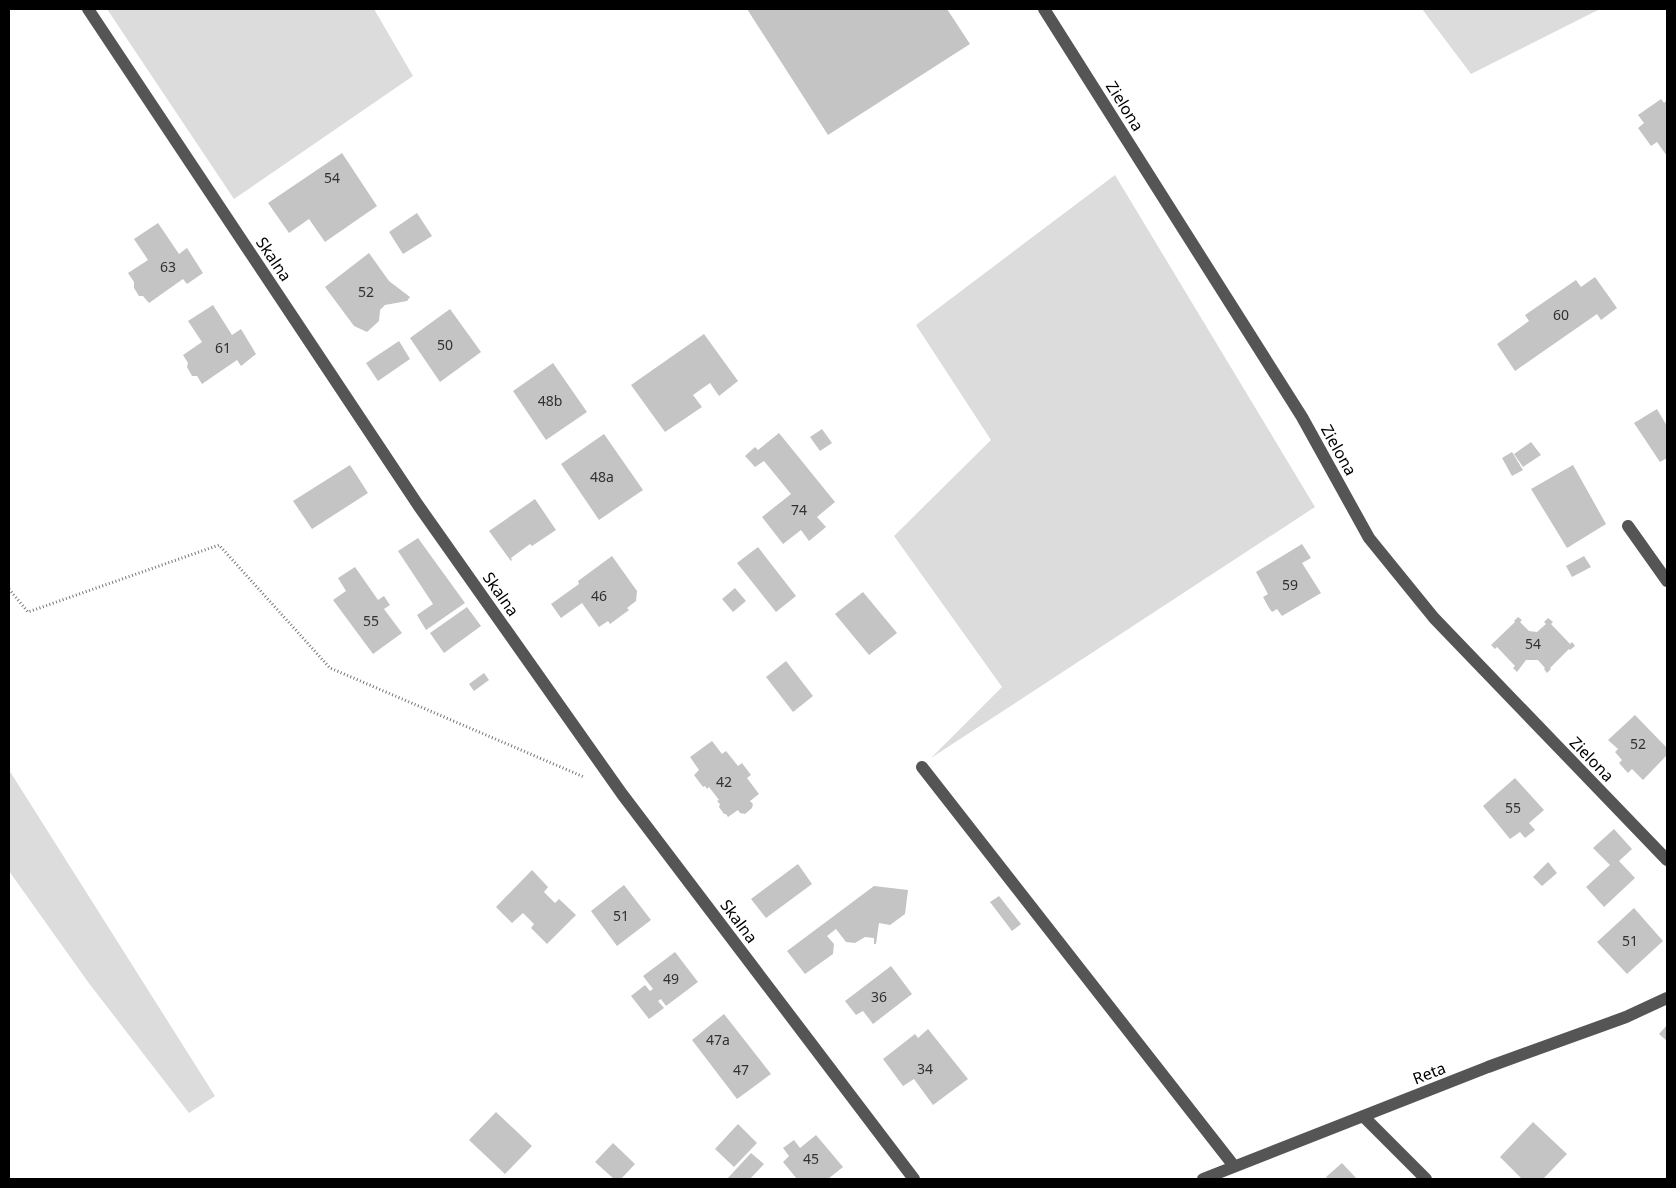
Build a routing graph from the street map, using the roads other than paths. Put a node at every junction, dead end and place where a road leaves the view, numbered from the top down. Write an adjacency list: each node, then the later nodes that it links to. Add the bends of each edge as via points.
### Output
1 (88, 9): 10 (street, Skalna, via 469,578 622,794)
2 (1044, 9): 6 (street, Zielona, via 1302,417 1369,538 1434,618)
3 (1628, 526): 4 (street)
4 (1667, 581)
5 (922, 767): 9 (street)
6 (1667, 860)
7 (1667, 998): 8 (street, Reta, via 1626,1017)
8 (1363, 1116): 9 (street, Reta); 12 (street)
9 (1234, 1166): 11 (street, Reta)
10 (914, 1179)
11 (1203, 1179)
12 (1426, 1179)

